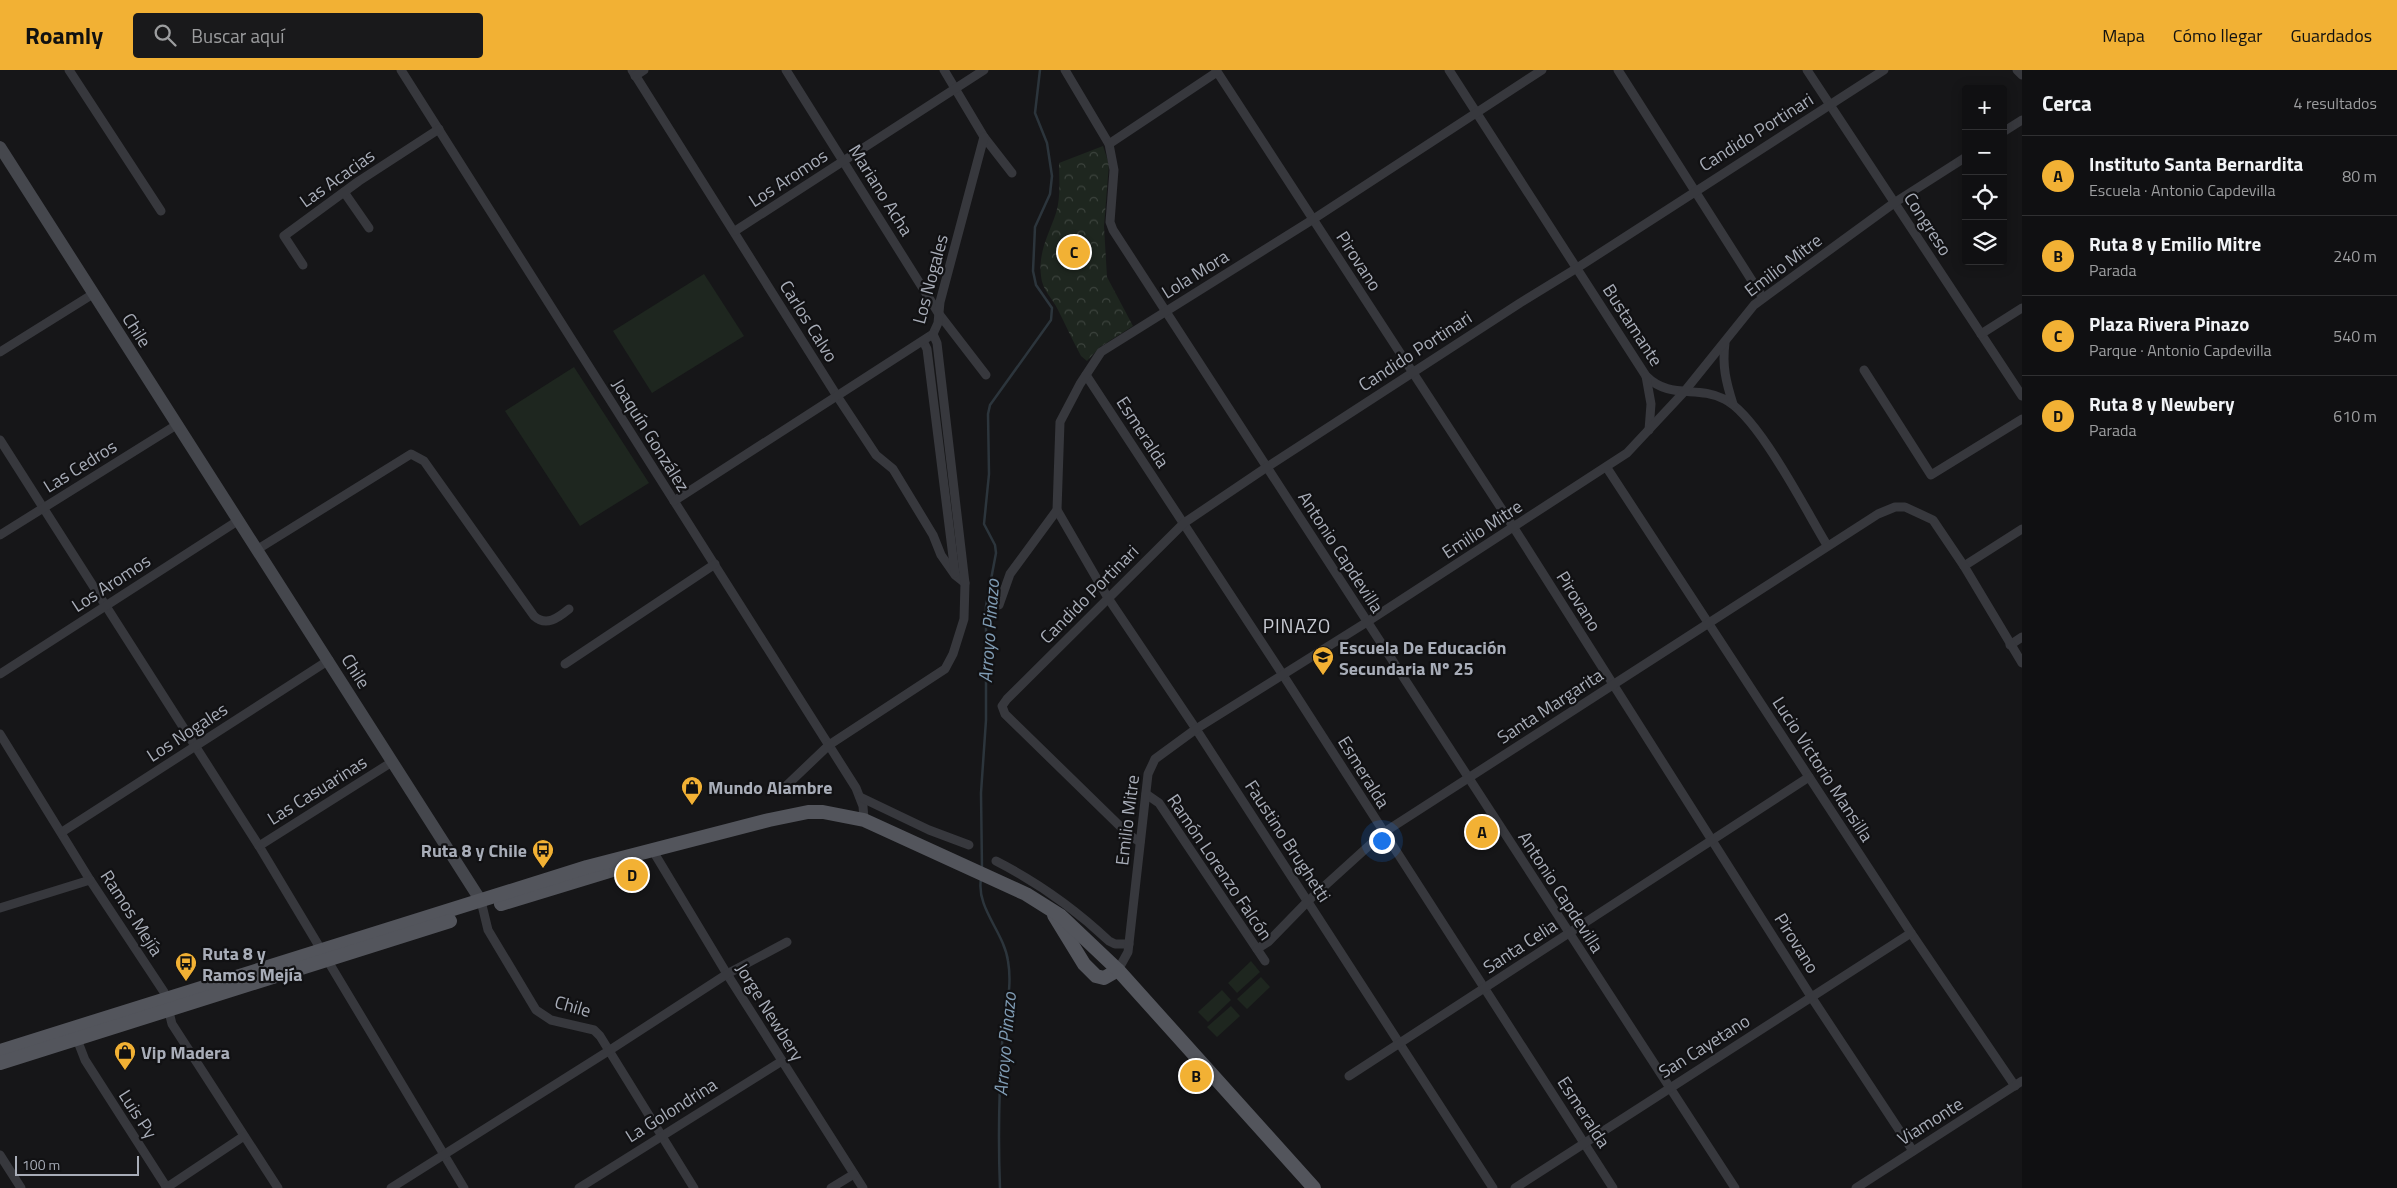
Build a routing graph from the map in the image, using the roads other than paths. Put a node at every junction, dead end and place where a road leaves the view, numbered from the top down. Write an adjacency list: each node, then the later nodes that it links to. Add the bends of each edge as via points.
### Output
1 (69, 70): 32 (street)
2 (402, 70): 21 (street, Joaquín González)
3 (644, 70): 15 (street)
4 (786, 70): 27 (street, Mariano Acha)
5 (944, 70): 17 (street)
6 (984, 70): 17 (street, Los Aromos)
7 (1065, 70): 24 (street, Antonio Capdevilla)
8 (1449, 70): 19 (street, Bustamante)
9 (1542, 70): 19 (street, Lola Mora)
10 (1618, 70): 29 (street)
11 (1807, 70): 18 (street, Congreso)
12 (1884, 70): 18 (street, Candido Portinari)
13 (2017, 70): 16 (street)
14 (1217, 71): 24 (street); 33 (street, Pirovano)
15 (633, 73): 35 (street, Carlos Calvo)
16 (2022, 74)
17 (956, 89): 23 (street); 27 (street, Los Aromos)
18 (1830, 105): 29 (street, Candido Portinari); 31 (street, Congreso)
19 (1475, 112): 33 (street, Lola Mora); 37 (street, Bustamante)
20 (2022, 120): 22 (street)
21 (439, 129): 30 (street, Las Acacias); 63 (street, Joaquín González)
22 (2006, 130)
23 (984, 136): 28 (street); 42 (street, Los Nogales)
24 (1109, 144): 41 (street, Antonio Capdevilla, via 1114,170 1110,222)
25 (0, 147): 38 (street, Chile)
26 (1962, 159): 31 (street, Emilio Mitre)
27 (844, 161): 35 (street, Los Aromos); 42 (street, Mariano Acha)
28 (1012, 173)
29 (1696, 190): 37 (street, Candido Portinari); 39 (street)
30 (344, 192): 34 (street); 36 (street, Las Acacias, via 284,236)
31 (1894, 203): 39 (street, Emilio Mitre); 44 (street, Congreso)
32 (161, 211)
33 (1312, 220): 41 (street, Lola Mora); 49 (street, Pirovano)
34 (369, 228)
35 (735, 231): 54 (street, Carlos Calvo)
36 (303, 266)
37 (1577, 268): 49 (street, Candido Portinari); 52 (street, Bustamante)
38 (92, 294): 47 (street); 58 (street, Chile)
39 (1763, 298): 46 (street, Emilio Mitre)
40 (2022, 308): 44 (street)
41 (1165, 312): 51 (street, Lola Mora, via 1101,352); 61 (street, Antonio Capdevilla)
42 (939, 314): 43 (street, Los Nogales); 50 (street, Mariano Acha)
43 (933, 334): 45 (street, Los Nogales); 76 (street, via 937,343)
44 (1981, 334): 55 (street, Congreso)
45 (923, 341): 54 (street, Los Nogales); 75 (street, via 927,349)
46 (1725, 342): 53 (street, Emilio Mitre); 56 (street, via 1723,373)
47 (0, 352)
48 (1864, 370): 57 (street, via 1931,475)
49 (1413, 373): 61 (street, Candido Portinari); 68 (street, Pirovano)
50 (986, 375)
51 (1086, 375): 65 (street, Lola Mora, via 1060,422); 67 (street, Esmeralda)
52 (1646, 376): 53 (street, Bustamante, via 1655,385); 59 (street, via 1651,404)
53 (1684, 392): 56 (street, Bustamante, via 1716,395); 59 (street, Emilio Mitre)
54 (837, 396): 63 (street, Los Nogales); 75 (street, Carlos Calvo, via 876,455 893,469)
55 (2022, 396)
56 (1733, 404): 71 (street, Bustamante, via 1757,429)
57 (2022, 419)
58 (178, 424): 64 (street, Las Cedros); 66 (street, Chile)
59 (1649, 430): 62 (street, Emilio Mitre, via 1627,453)
60 (0, 440): 64 (street)
61 (1267, 466): 67 (street, Candido Portinari); 81 (street, Antonio Capdevilla)
62 (1606, 468): 68 (street, Emilio Mitre); 82 (street, Lucio Victorio Mansilla)
63 (674, 501): 73 (street, Joaquín González)
64 (43, 509): 70 (street, Las Cedros); 79 (street)
65 (1057, 510): 77 (street, Faustino Brughetti); 78 (street, via 1010,574)
66 (239, 520): 72 (street, Chile); 79 (street, Los Aromos)
67 (1184, 523): 77 (street, Candido Portinari); 89 (street, Esmeralda)
68 (1514, 528): 81 (street, Emilio Mitre); 90 (street, Pirovano)
69 (2022, 529): 74 (street)
70 (0, 535)
71 (1827, 545): 74 (street, Santa Margarita, via 1878,514 1904,508 1933,520); 82 (street, Santa Margarita)
72 (258, 549): 80 (street, via 411,454 424,461 534,616 544,621 552,620); 85 (street, Chile)
73 (715, 564): 87 (street); 93 (street, Joaquín González)
74 (1964, 566): 84 (street, Santa Margarita)
75 (955, 575): 76 (street, Carlos Calvo)
76 (965, 583): 93 (street, via 964,619 954,654 945,669)
77 (1108, 598): 91 (street, Faustino Brughetti); 105 (street, Candido Portinari, via 1002,706 1005,714 1069,778)
78 (999, 605)
79 (105, 606): 88 (street, Los Aromos); 94 (street)
80 (569, 609)
81 (1367, 622): 89 (street, Emilio Mitre); 97 (street, Antonio Capdevilla)
82 (1707, 623): 90 (street, Santa Margarita); 96 (street, Lucio Victorio Mansilla)
83 (2022, 637): 84 (street)
84 (2010, 645): 86 (street, Santa Margarita)
85 (329, 660): 94 (street, Los Nogales); 95 (street, Chile)
86 (2022, 663)
87 (565, 664)
88 (0, 674)
89 (1283, 675): 91 (street, Emilio Mitre); 103 (street, Esmeralda)
90 (1613, 685): 97 (street, Santa Margarita); 104 (street, Pirovano)
91 (1196, 729): 99 (street, Emilio Mitre, via 1151,765); 111 (street, Faustino Brughetti)
92 (0, 734): 102 (street, Ramos Mejía)
93 (829, 745): 98 (street); 100 (street, Joaquín González)
94 (195, 746): 102 (street, Los Nogales); 107 (street)
95 (392, 762): 107 (street, Las Casuarinas); 112 (street, Chile)
96 (1809, 777): 104 (street, Santa Celia); 115 (street, Lucio Victorio Mansilla)
97 (1468, 779): 103 (street, Santa Margarita); 116 (street, Antonio Capdevilla)
98 (784, 787)
99 (1146, 794): 105 (street, Emilio Mitre); 119 (street, Ramón Lorenzo Falcón, via 1159,803)
100 (860, 797): 101 (street, Joaquín González); 106 (street)
101 (864, 820): 108 (main road, via 808,812); 113 (main road)
102 (62, 832): 110 (street, Ramos Mejía)
103 (1383, 833): 111 (street, Santa Margarita); 124 (street, Esmeralda)
104 (1712, 839): 116 (street, Santa Celia); 125 (street, Pirovano)
105 (1140, 842): 118 (street, Emilio Mitre)
106 (969, 845)
107 (259, 846): 120 (street)
108 (653, 851): 112 (main road, via 587,868); 123 (street, Jorge Newbery)
109 (996, 861): 118 (street, via 1058,897 1109,941)
110 (90, 880): 114 (street); 126 (street, Ramos Mejía, via 164,992)
111 (1308, 901): 119 (street, Santa Margarita); 128 (street, Faustino Brughetti)
112 (482, 906): 120 (main road); 129 (street, Chile, via 488,930 536,1010 551,1020 594,1030)
113 (1049, 907): 122 (main road, via 1079,931); 122 (main road, via 1090,971 1104,978)
114 (0, 908)
115 (1911, 933): 125 (street, San Cayetano); 134 (street, Lucio Victorio Mansilla)
116 (1568, 934): 124 (street, Santa Celia); 135 (street, Antonio Capdevilla)
117 (787, 942): 123 (street)
118 (1129, 944): 122 (street, Emilio Mitre, via 1125,960)
119 (1257, 949): 121 (street, Ramón Lorenzo Falcón)
120 (324, 956): 126 (main road); 140 (street)
121 (1265, 961)
122 (1118, 970): 152 (main road)
123 (727, 974): 129 (street); 131 (street, Jorge Newbery)
124 (1485, 988): 128 (street, Santa Celia); 138 (street, Esmeralda)
125 (1812, 998): 135 (street, San Cayetano); 139 (street, Pirovano)
126 (168, 1005): 127 (main road); 137 (street, Ramos Mejía, via 172,1024)
127 (74, 1034): 130 (main road); 132 (main road); 144 (street, Luis Py, via 85,1060)
128 (1397, 1042): 133 (street, Santa Celia); 153 (street, Faustino Brughetti)
129 (610, 1050): 136 (street, Chile); 140 (street)
130 (0, 1051)
131 (782, 1061): 136 (street, La Golondrina); 142 (street, Jorge Newbery)
132 (0, 1063)
133 (1348, 1076)
134 (2018, 1084): 139 (street, Viamonte)
135 (1668, 1088): 138 (street, San Cayetano); 156 (street, Antonio Capdevilla)
136 (661, 1135): 148 (street, La Golondrina); 149 (street, Chile)
137 (244, 1136): 144 (street); 145 (street, Ramos Mejía)
138 (1584, 1143): 154 (street, San Cayetano); 155 (street, Esmeralda)
139 (1913, 1151): 157 (street, Viamonte)
140 (443, 1154): 146 (street); 147 (street)
141 (0, 1155): 143 (street)
142 (854, 1174): 150 (street); 151 (street, Jorge Newbery)
143 (21, 1188)
144 (167, 1188)
145 (278, 1188)
146 (391, 1188)
147 (464, 1188)
148 (579, 1188)
149 (694, 1188)
150 (831, 1188)
151 (863, 1188)
152 (1314, 1188)
153 (1493, 1188)
154 (1515, 1188)
155 (1613, 1188)
156 (1734, 1188)
157 (1856, 1188)

